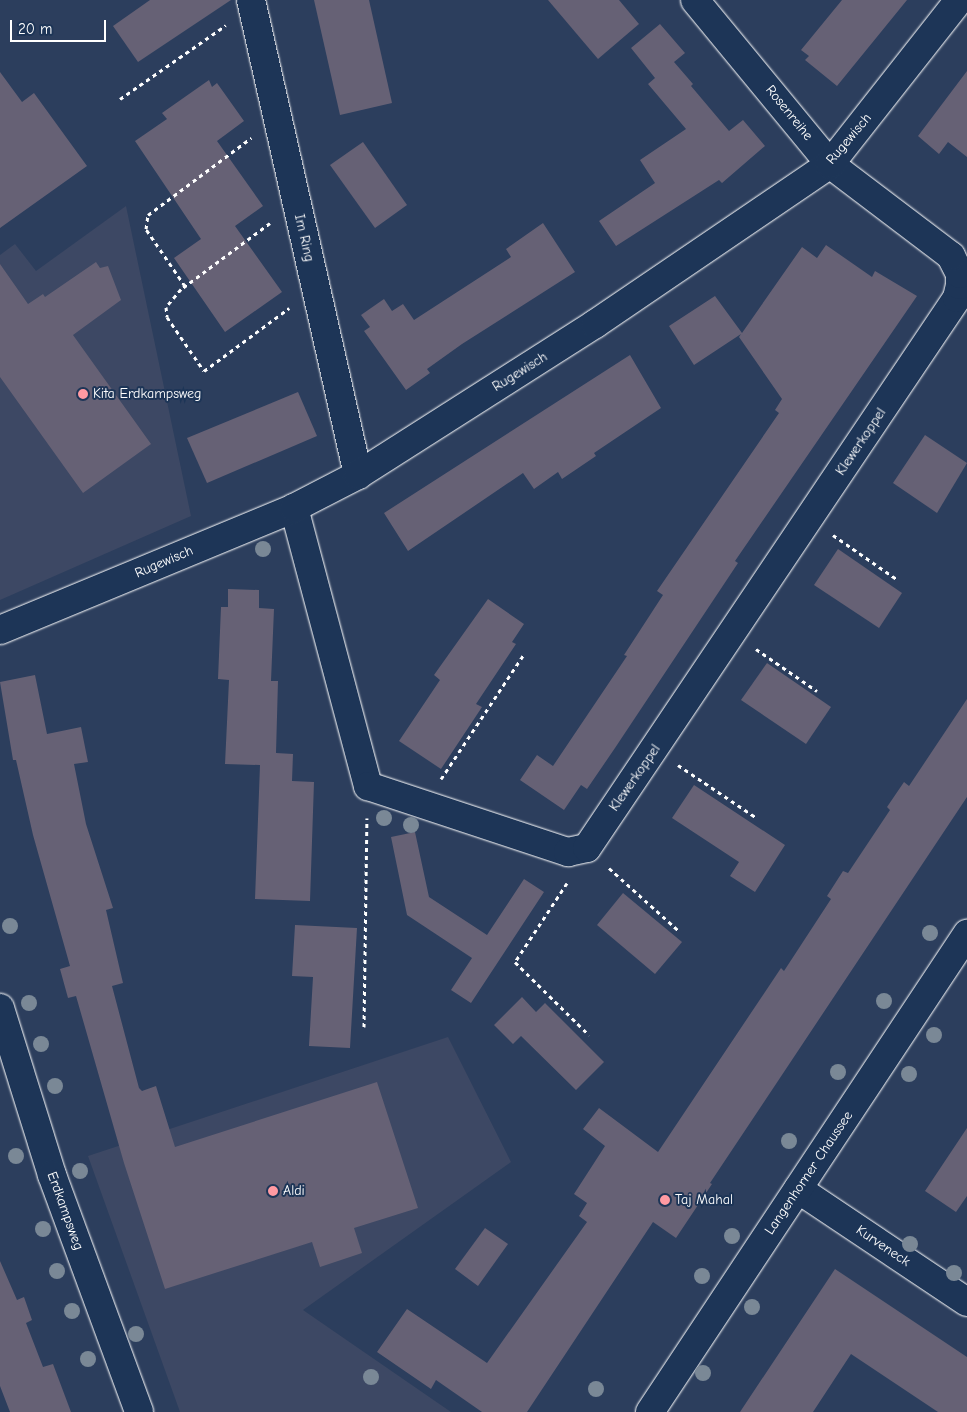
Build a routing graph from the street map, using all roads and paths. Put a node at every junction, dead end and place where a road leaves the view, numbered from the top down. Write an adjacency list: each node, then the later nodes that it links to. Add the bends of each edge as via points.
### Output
1 (695, 0): 6 (street, Rosenreihe)
2 (960, 0): 6 (street, Rugewisch)
3 (252, 3): 4 (path); 5 (street, Im Ring)
4 (120, 98)
5 (278, 120): 7 (street, Im Ring); 9 (path, via 148,215 146,229)
6 (830, 164): 8 (street, Rosenreihe, via 951,256); 11 (street, Rugewisch, via 596,324)
7 (296, 204): 9 (path); 10 (street, Im Ring)
8 (960, 274): 13 (street, Klewerkoppel, via 957,298)
9 (185, 286): 10 (path, via 170,299 166,307 167,317 204,371)
10 (316, 289): 11 (street, Im Ring)
11 (358, 475): 12 (street, Rugewisch)
12 (294, 508): 15 (street, Rugewisch); 20 (street)
13 (810, 519): 14 (path); 16 (street, Klewerkoppel)
14 (898, 580)
15 (0, 630)
16 (733, 634): 18 (path); 19 (street, Klewerkoppel)
17 (524, 654): 21 (path)
18 (817, 691)
19 (655, 750): 22 (path); 23 (street, Klewerkoppel)
20 (368, 786): 21 (street); 27 (path)
21 (423, 805): 23 (street)
22 (757, 818)
23 (578, 850): 24 (path); 28 (path, via 572,875 515,962)
24 (679, 931)
25 (967, 934): 29 (street, Langenhorner Chaussee)
26 (0, 1008): 31 (street, Erdkampsweg, via 52,1175)
27 (364, 1027)
28 (589, 1035)
29 (798, 1189): 30 (street, Kurveneck); 32 (street, Langenhorner Chaussee)
30 (967, 1302)
31 (139, 1412)
32 (650, 1412)

